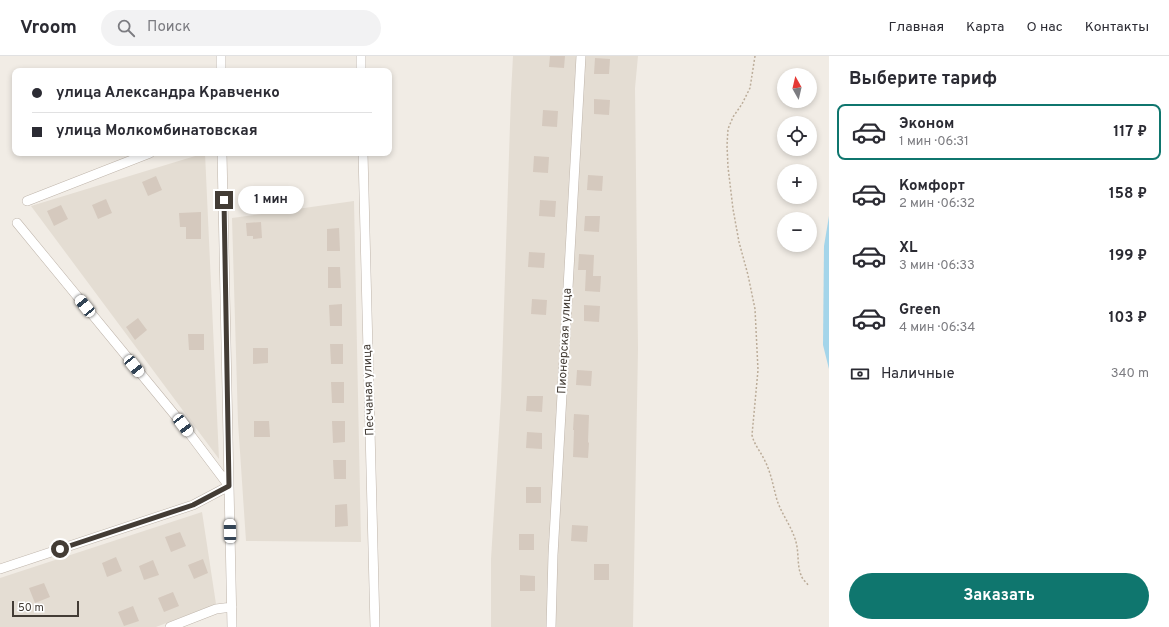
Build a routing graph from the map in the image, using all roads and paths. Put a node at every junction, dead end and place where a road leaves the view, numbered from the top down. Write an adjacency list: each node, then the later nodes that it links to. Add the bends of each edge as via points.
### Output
1 (220, 56): 5 (street)
2 (361, 56): 6 (street)
3 (581, 56): 19 (street, Пионерская улица)
4 (755, 56): 14 (path, via 750,88 728,129 727,145 733,209 755,309 758,370 752,435 772,478 778,501 791,526 799,553 801,576)
5 (221, 68)
6 (361, 68)
7 (142, 156): 10 (street)
8 (222, 156): 12 (street)
9 (362, 156): 18 (street, Песчаная улица)
10 (27, 202)
11 (17, 224): 12 (street, via 183,425)
12 (229, 486): 13 (street, via 193,505); 15 (street)
13 (0, 569)
14 (808, 585)
15 (232, 606): 16 (street, via 216,609); 17 (street)
16 (170, 627)
17 (232, 627)
18 (375, 627)
19 (551, 627)

